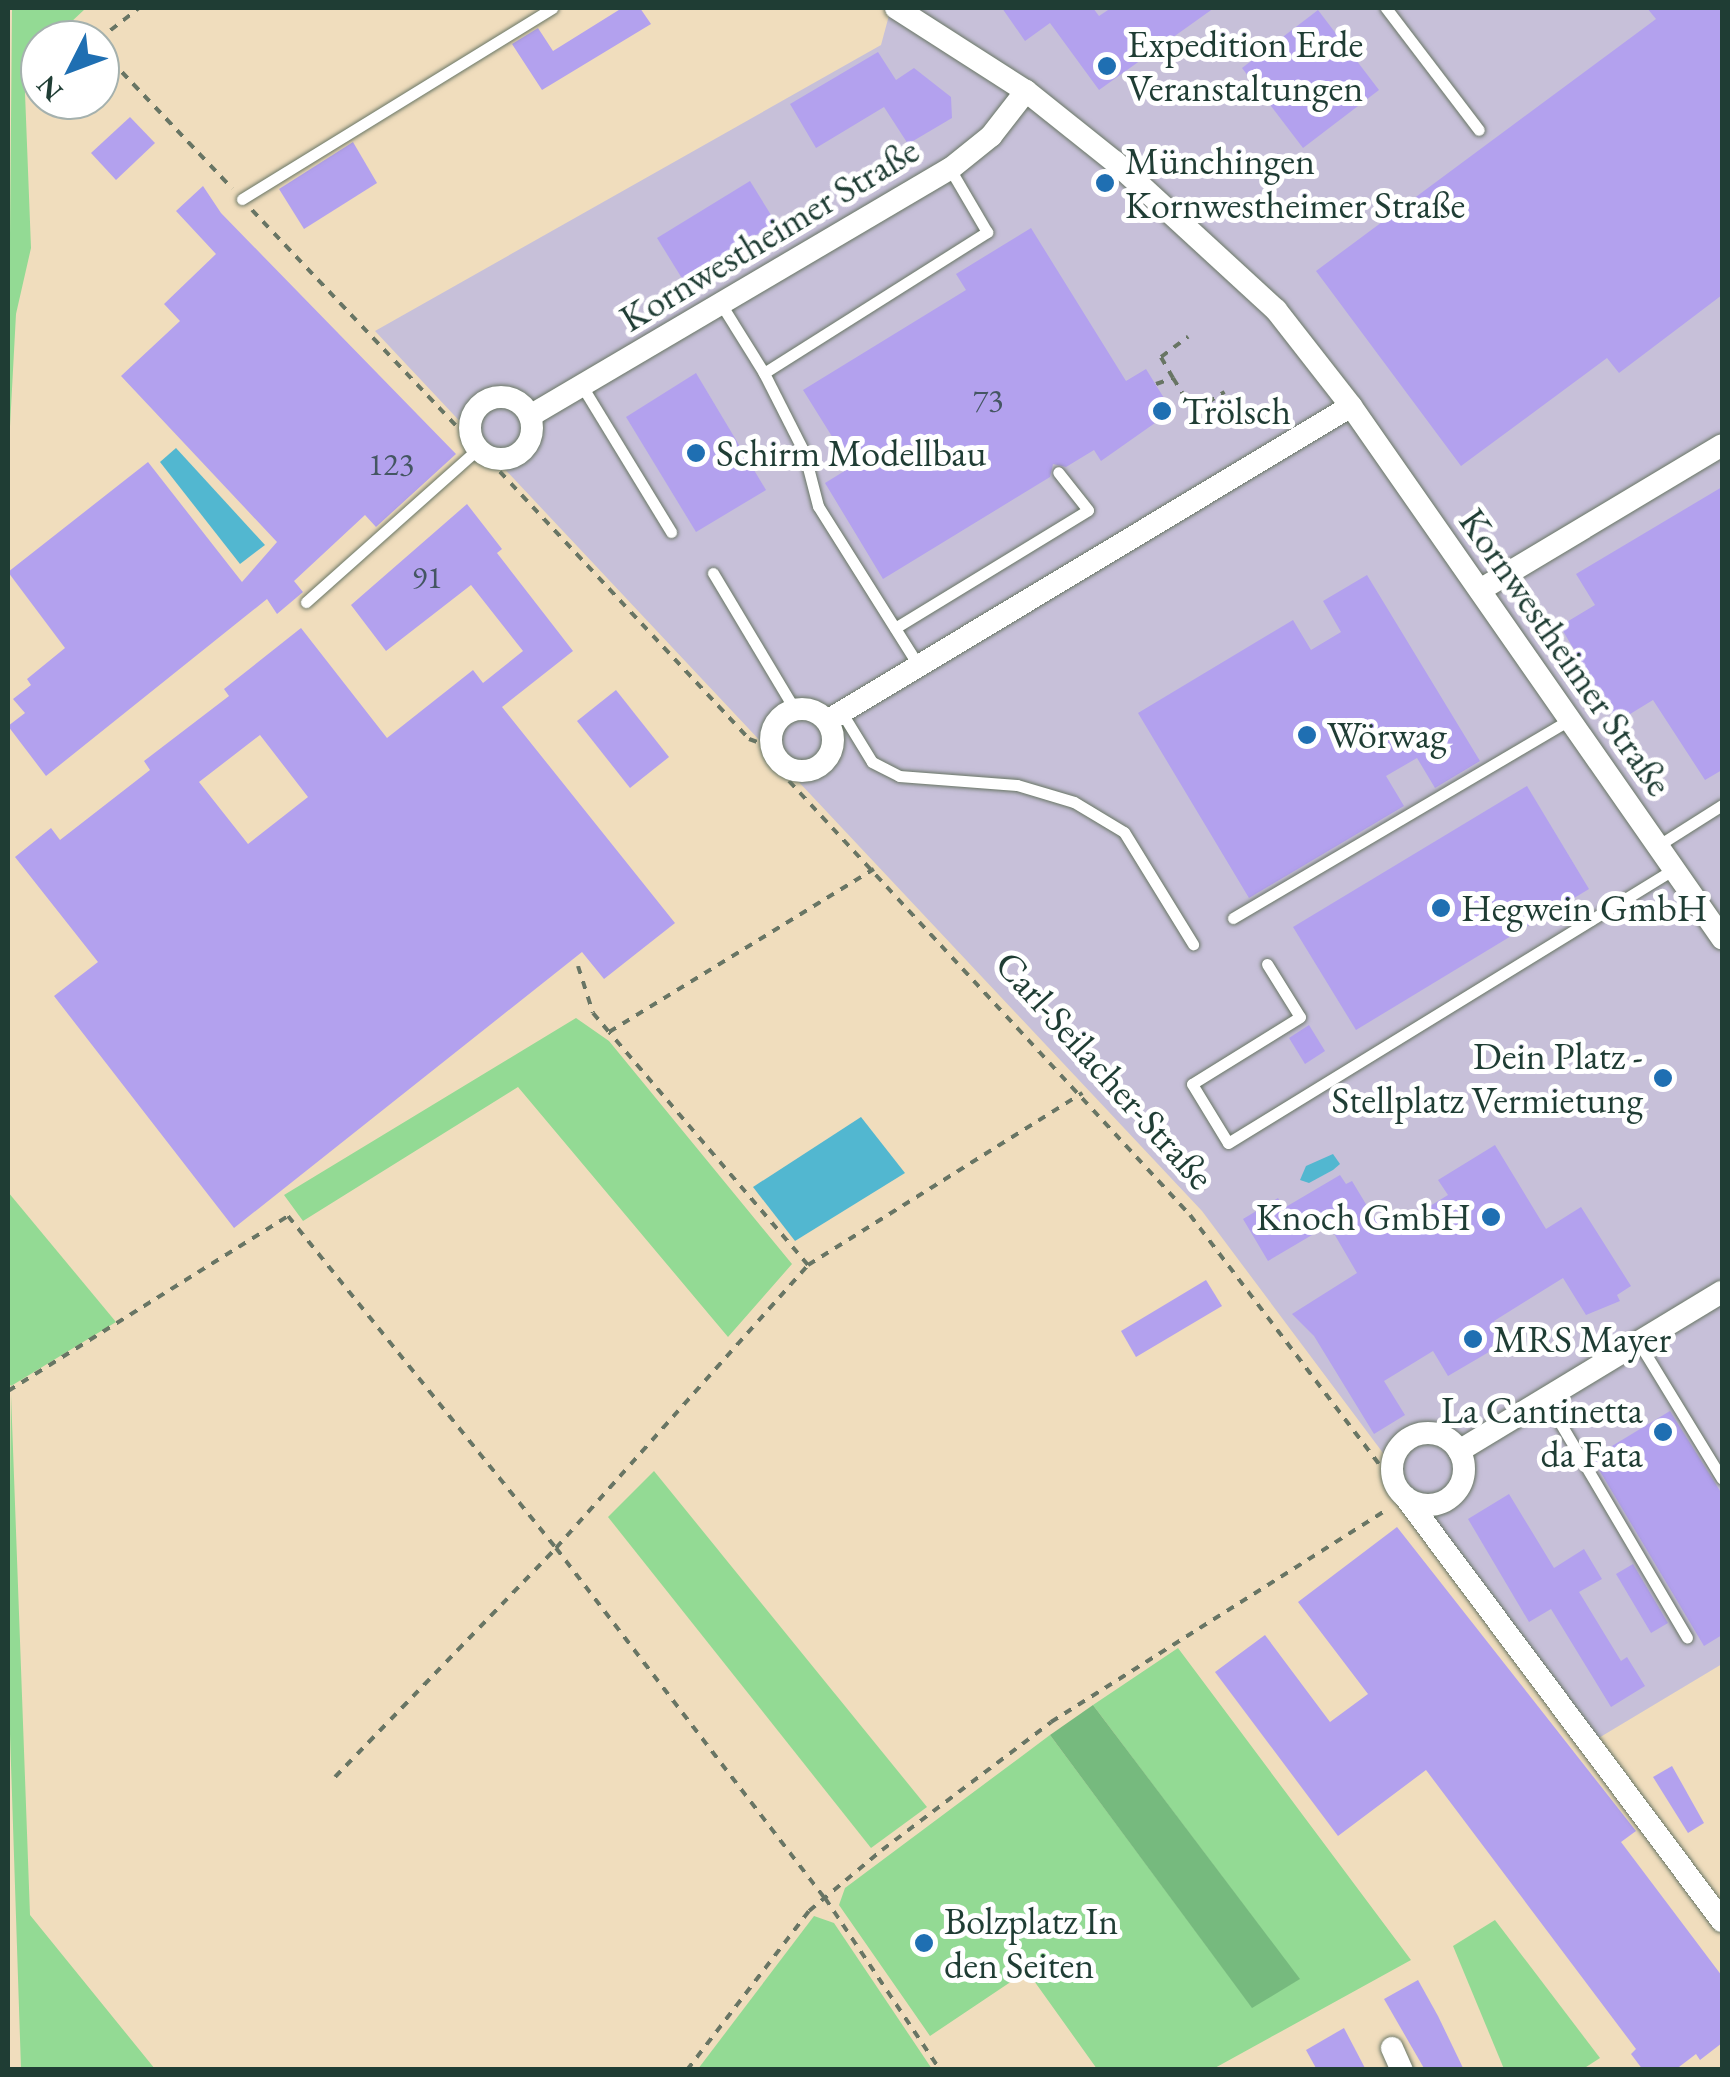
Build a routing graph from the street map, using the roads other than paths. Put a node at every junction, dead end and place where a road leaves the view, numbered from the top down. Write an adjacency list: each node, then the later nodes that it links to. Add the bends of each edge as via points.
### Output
1 (552, 8): 7 (lane)
2 (1386, 8): 5 (lane)
3 (906, 10): 4 (street, Kornwestheimer Straße)
4 (1026, 91): 6 (street, Kornwestheimer Straße, via 991,136); 11 (street, Kornwestheimer Straße, via 1150,190 1242,276)
5 (1479, 130)
6 (950, 168): 8 (street, Kornwestheimer Straße); 9 (lane, via 988,232)
7 (242, 199)
8 (721, 303): 9 (lane); 10 (street, Kornwestheimer Straße)
9 (764, 373): 20 (lane, via 804,452 818,506)
10 (582, 386): 12 (street, Kornwestheimer Straße); 16 (lane)
11 (1351, 406): 18 (street, Kornwestheimer Straße); 21 (street)
12 (530, 416): 14 (street, via 532,435 514,456 495,458); 14 (street, via 516,400 485,402 472,418)
13 (1722, 445): 18 (street)
14 (478, 449): 19 (lane)
15 (1058, 472): 20 (lane, via 1088,510)
16 (671, 532)
17 (713, 572): 22 (lane)
18 (1480, 590): 24 (street, Kornwestheimer Straße)
19 (306, 602)
20 (895, 628): 21 (lane)
21 (920, 668): 23 (street)
22 (795, 710): 23 (street); 23 (street, via 777,720 772,747 786,766 800,771 825,760)
23 (834, 717): 30 (lane, via 872,762 899,776 1016,785 1074,802 1124,832)
24 (1571, 719): 26 (street, Kornwestheimer Straße); 28 (lane)
25 (1722, 805): 26 (lane)
26 (1658, 845): 27 (street, Kornwestheimer Straße)
27 (1674, 868): 29 (street, Kornwestheimer Straße); 31 (lane, via 1228,1143 1192,1084 1300,1017)
28 (1233, 918)
29 (1722, 938)
30 (1193, 944)
31 (1267, 964)
32 (1722, 1292): 33 (street)
33 (1639, 1343): 34 (street); 36 (lane)
34 (1546, 1400): 35 (street); 38 (lane)
35 (1460, 1451): 37 (street, via 1462,1482 1452,1496 1423,1505); 37 (street, via 1435,1433 1405,1441 1391,1468)
36 (1722, 1478)
37 (1400, 1491): 39 (street)
38 (1687, 1637)
39 (1722, 1921)

